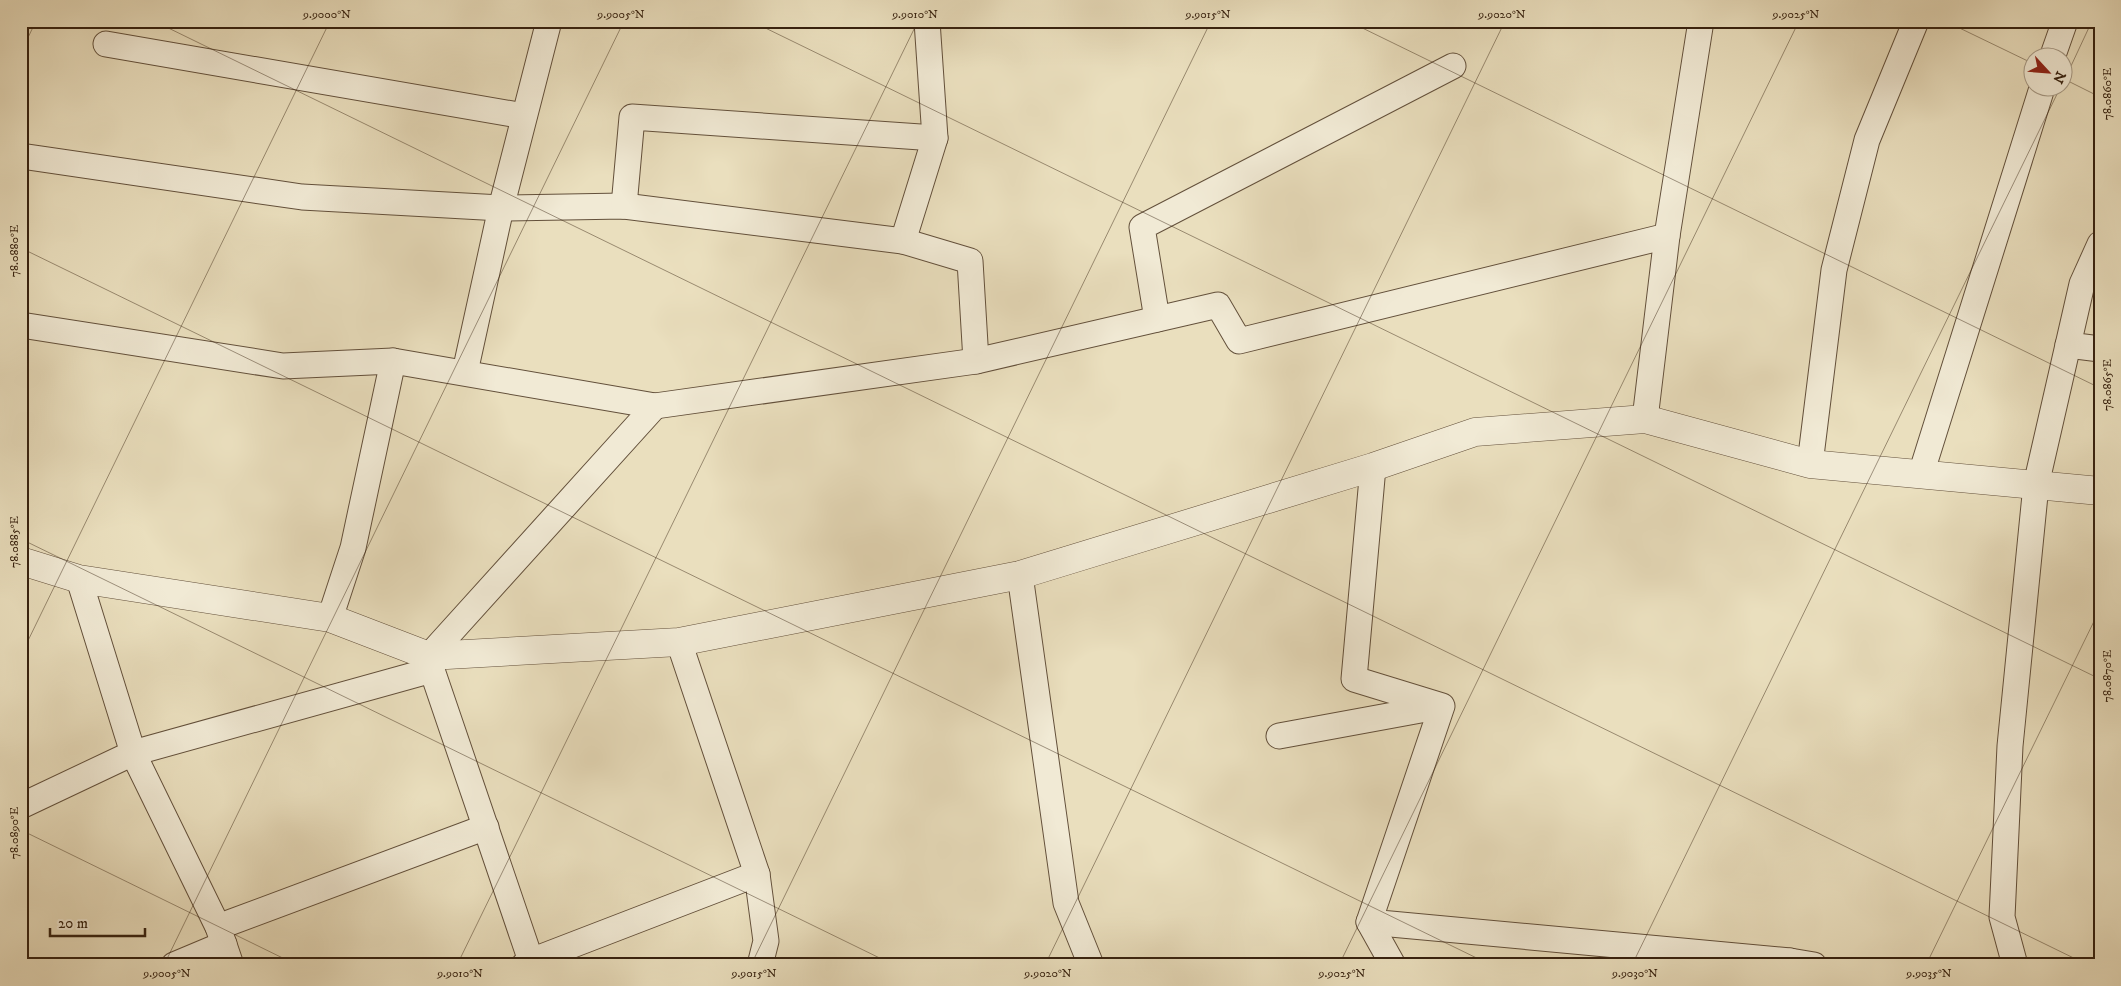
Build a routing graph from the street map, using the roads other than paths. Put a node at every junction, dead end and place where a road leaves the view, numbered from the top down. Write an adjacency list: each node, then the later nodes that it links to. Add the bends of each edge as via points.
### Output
1 (549, 21): 10 (street)
2 (927, 21): 11 (street)
3 (1701, 21): 15 (street)
4 (1916, 21): 27 (street, via 1867,140 1834,270)
5 (2065, 21): 7 (street)
6 (106, 44): 10 (street)
7 (2056, 48)
8 (1453, 66): 18 (street, via 1142,227)
9 (2039, 98): 29 (street)
10 (524, 116): 14 (street)
11 (935, 138): 13 (street, via 632,118); 16 (street)
12 (21, 156): 14 (street, via 302,197)
13 (624, 206): 14 (street); 16 (street)
14 (500, 208): 24 (street)
15 (1667, 236): 18 (street, via 1239,341 1218,305); 26 (street)
16 (903, 241): 23 (street, via 970,261)
17 (2100, 244): 20 (street, via 2082,284)
18 (1157, 319): 23 (street)
19 (21, 325): 22 (street, via 283,366)
20 (2068, 345): 21 (street); 30 (street)
21 (2100, 349)
22 (393, 361): 24 (street); 35 (street, via 353,548)
23 (976, 361): 25 (street)
24 (465, 372): 25 (street)
25 (654, 406): 37 (street)
26 (1645, 419): 27 (street); 28 (street, via 1475,432)
27 (1810, 464): 29 (street)
28 (1373, 467): 33 (street); 38 (street, via 1354,679)
29 (1921, 474): 30 (street)
30 (2036, 485): 31 (street); 53 (street, via 2010,746 2002,918)
31 (2100, 491)
32 (21, 561): 34 (street)
33 (1020, 575): 36 (street); 50 (street, via 1066,903)
34 (79, 579): 35 (street); 40 (street)
35 (330, 618): 37 (street)
36 (679, 642): 37 (street); 43 (street)
37 (431, 663): 40 (street); 42 (street)
38 (1442, 706): 39 (street); 44 (street)
39 (1279, 736)
40 (133, 753): 41 (street); 45 (street)
41 (21, 806)
42 (486, 827): 45 (street); 46 (street)
43 (757, 874): 46 (street); 49 (street, via 766,941)
44 (1369, 922): 47 (street); 51 (street)
45 (225, 945): 48 (street)
46 (527, 963)
47 (1789, 963): 52 (street)
48 (174, 965)
49 (760, 965)
50 (1091, 965)
51 (1393, 965)
52 (1814, 965)
53 (2014, 965)

